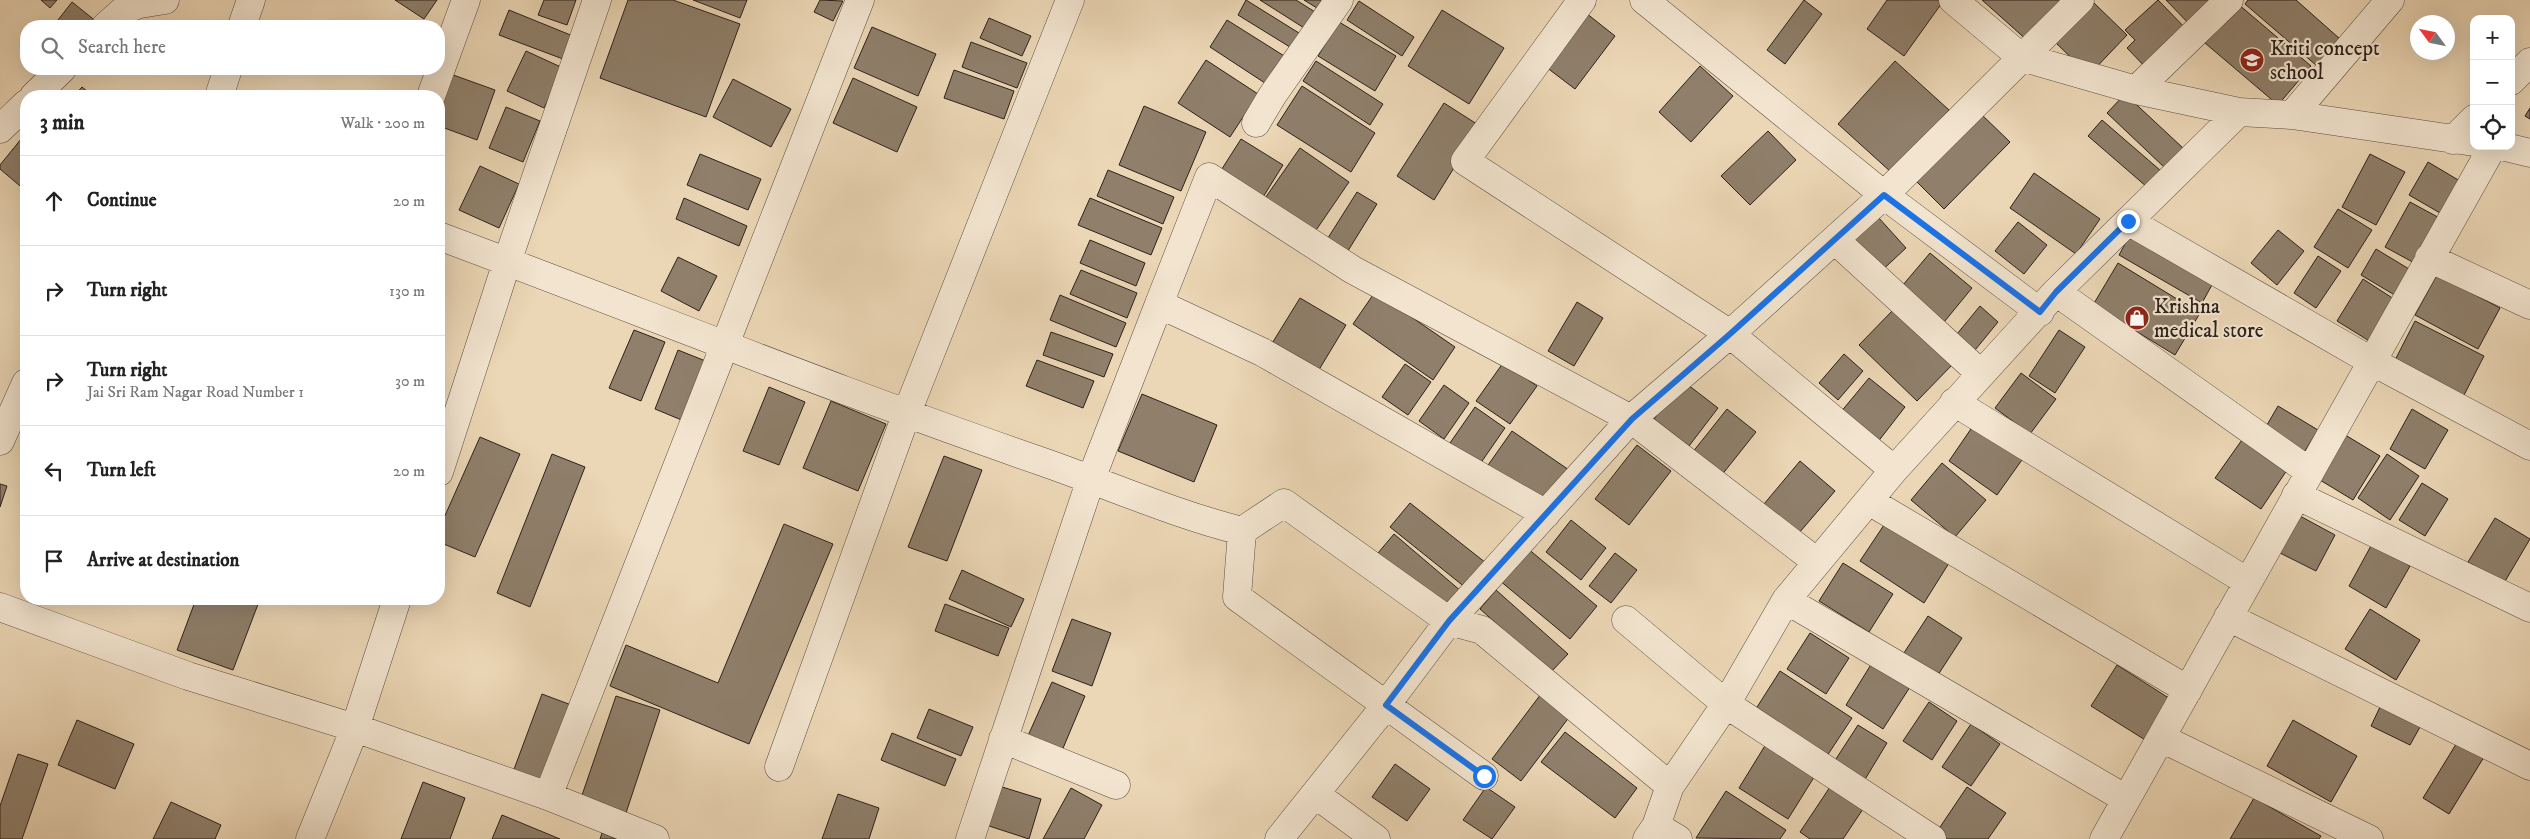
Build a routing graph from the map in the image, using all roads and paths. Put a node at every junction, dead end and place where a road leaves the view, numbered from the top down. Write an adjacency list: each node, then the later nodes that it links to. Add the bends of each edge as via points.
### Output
1 (165, 0): 14 (street, via 124,10)
2 (251, 0): 15 (street)
3 (466, 0): 16 (street)
4 (598, 0): 42 (street)
5 (860, 0): 47 (street)
6 (1070, 0): 52 (street)
7 (1339, 0): 30 (street)
8 (1582, 0): 46 (street, via 1465,161)
9 (1644, 0): 37 (street)
10 (1953, 0): 17 (street)
11 (2080, 0): 17 (street)
12 (2229, 0): 26 (street)
13 (2390, 0): 29 (street)
14 (113, 20)
15 (244, 20)
16 (445, 58)
17 (2021, 58): 26 (street); 37 (street)
18 (2530, 62): 22 (street)
19 (56, 75): 23 (street)
20 (226, 75): 24 (street)
21 (439, 75): 25 (street)
22 (2515, 77)
23 (40, 90)
24 (221, 90)
25 (433, 90)
26 (2136, 90): 28 (street)
27 (20, 110): 32 (street)
28 (2239, 112): 29 (street); 38 (street)
29 (2292, 115): 33 (street)
30 (1256, 123)
31 (2470, 128): 33 (street)
32 (0, 129)
33 (2464, 141)
34 (2515, 149): 36 (street)
35 (2491, 150): 41 (street)
36 (2530, 152)
37 (1884, 195): 40 (street); 43 (street)
38 (2128, 221): 43 (street); 48 (street)
39 (445, 238): 42 (street)
40 (1835, 240): 46 (street); 49 (street)
41 (2429, 258): 45 (street); 48 (street)
42 (507, 262): 47 (street); 56 (street)
43 (2048, 302): 49 (street); 58 (street)
44 (1159, 304): 53 (street, via 1209,177 1353,270); 59 (street); 62 (street, via 1262,352)
45 (2530, 306)
46 (1730, 334): 53 (street); 57 (street)
47 (724, 345): 52 (street); 85 (street)
48 (2372, 362): 55 (street); 58 (street)
49 (1981, 374): 51 (street)
50 (20, 396): 54 (street)
51 (1954, 402): 57 (street); 65 (street)
52 (906, 415): 59 (street); 80 (street)
53 (1632, 419): 62 (street); 64 (street)
54 (0, 441)
55 (2530, 446)
56 (445, 453)
57 (1894, 470): 61 (street)
58 (2310, 472): 60 (street)
59 (1091, 479): 63 (street, via 1205,522); 78 (street)
60 (2296, 495): 65 (street); 69 (street)
61 (1869, 500): 64 (street); 73 (street)
62 (1546, 514): 72 (street)
63 (1242, 531): 72 (street, via 1284,503); 75 (street, via 1237,597)
64 (1818, 562): 66 (street)
65 (2248, 582): 70 (street)
66 (1786, 600): 74 (street); 86 (street)
67 (396, 605): 76 (street)
68 (0, 607): 76 (street, via 188,676)
69 (2530, 608)
70 (2228, 617): 73 (street); 79 (street)
71 (1626, 620): 74 (street)
72 (1449, 621): 75 (street); 83 (street, via 1482,630)
73 (2188, 690): 77 (street)
74 (1726, 704): 83 (street); 93 (street)
75 (1386, 705): 81 (street); 84 (street)
76 (356, 728): 85 (street); 88 (street)
77 (2160, 738): 86 (street); 95 (street)
78 (1003, 739): 82 (street); 90 (street)
79 (2530, 766)
80 (779, 767)
81 (1484, 776)
82 (1116, 786)
83 (1670, 786): 87 (street)
84 (1316, 794): 91 (street); 92 (street)
85 (548, 796): 89 (street)
86 (2126, 799): 94 (street)
87 (1660, 835)
88 (310, 839)
89 (655, 839)
90 (970, 839)
91 (1279, 839)
92 (1376, 839)
93 (1932, 839)
94 (2104, 839)
95 (2369, 839)

